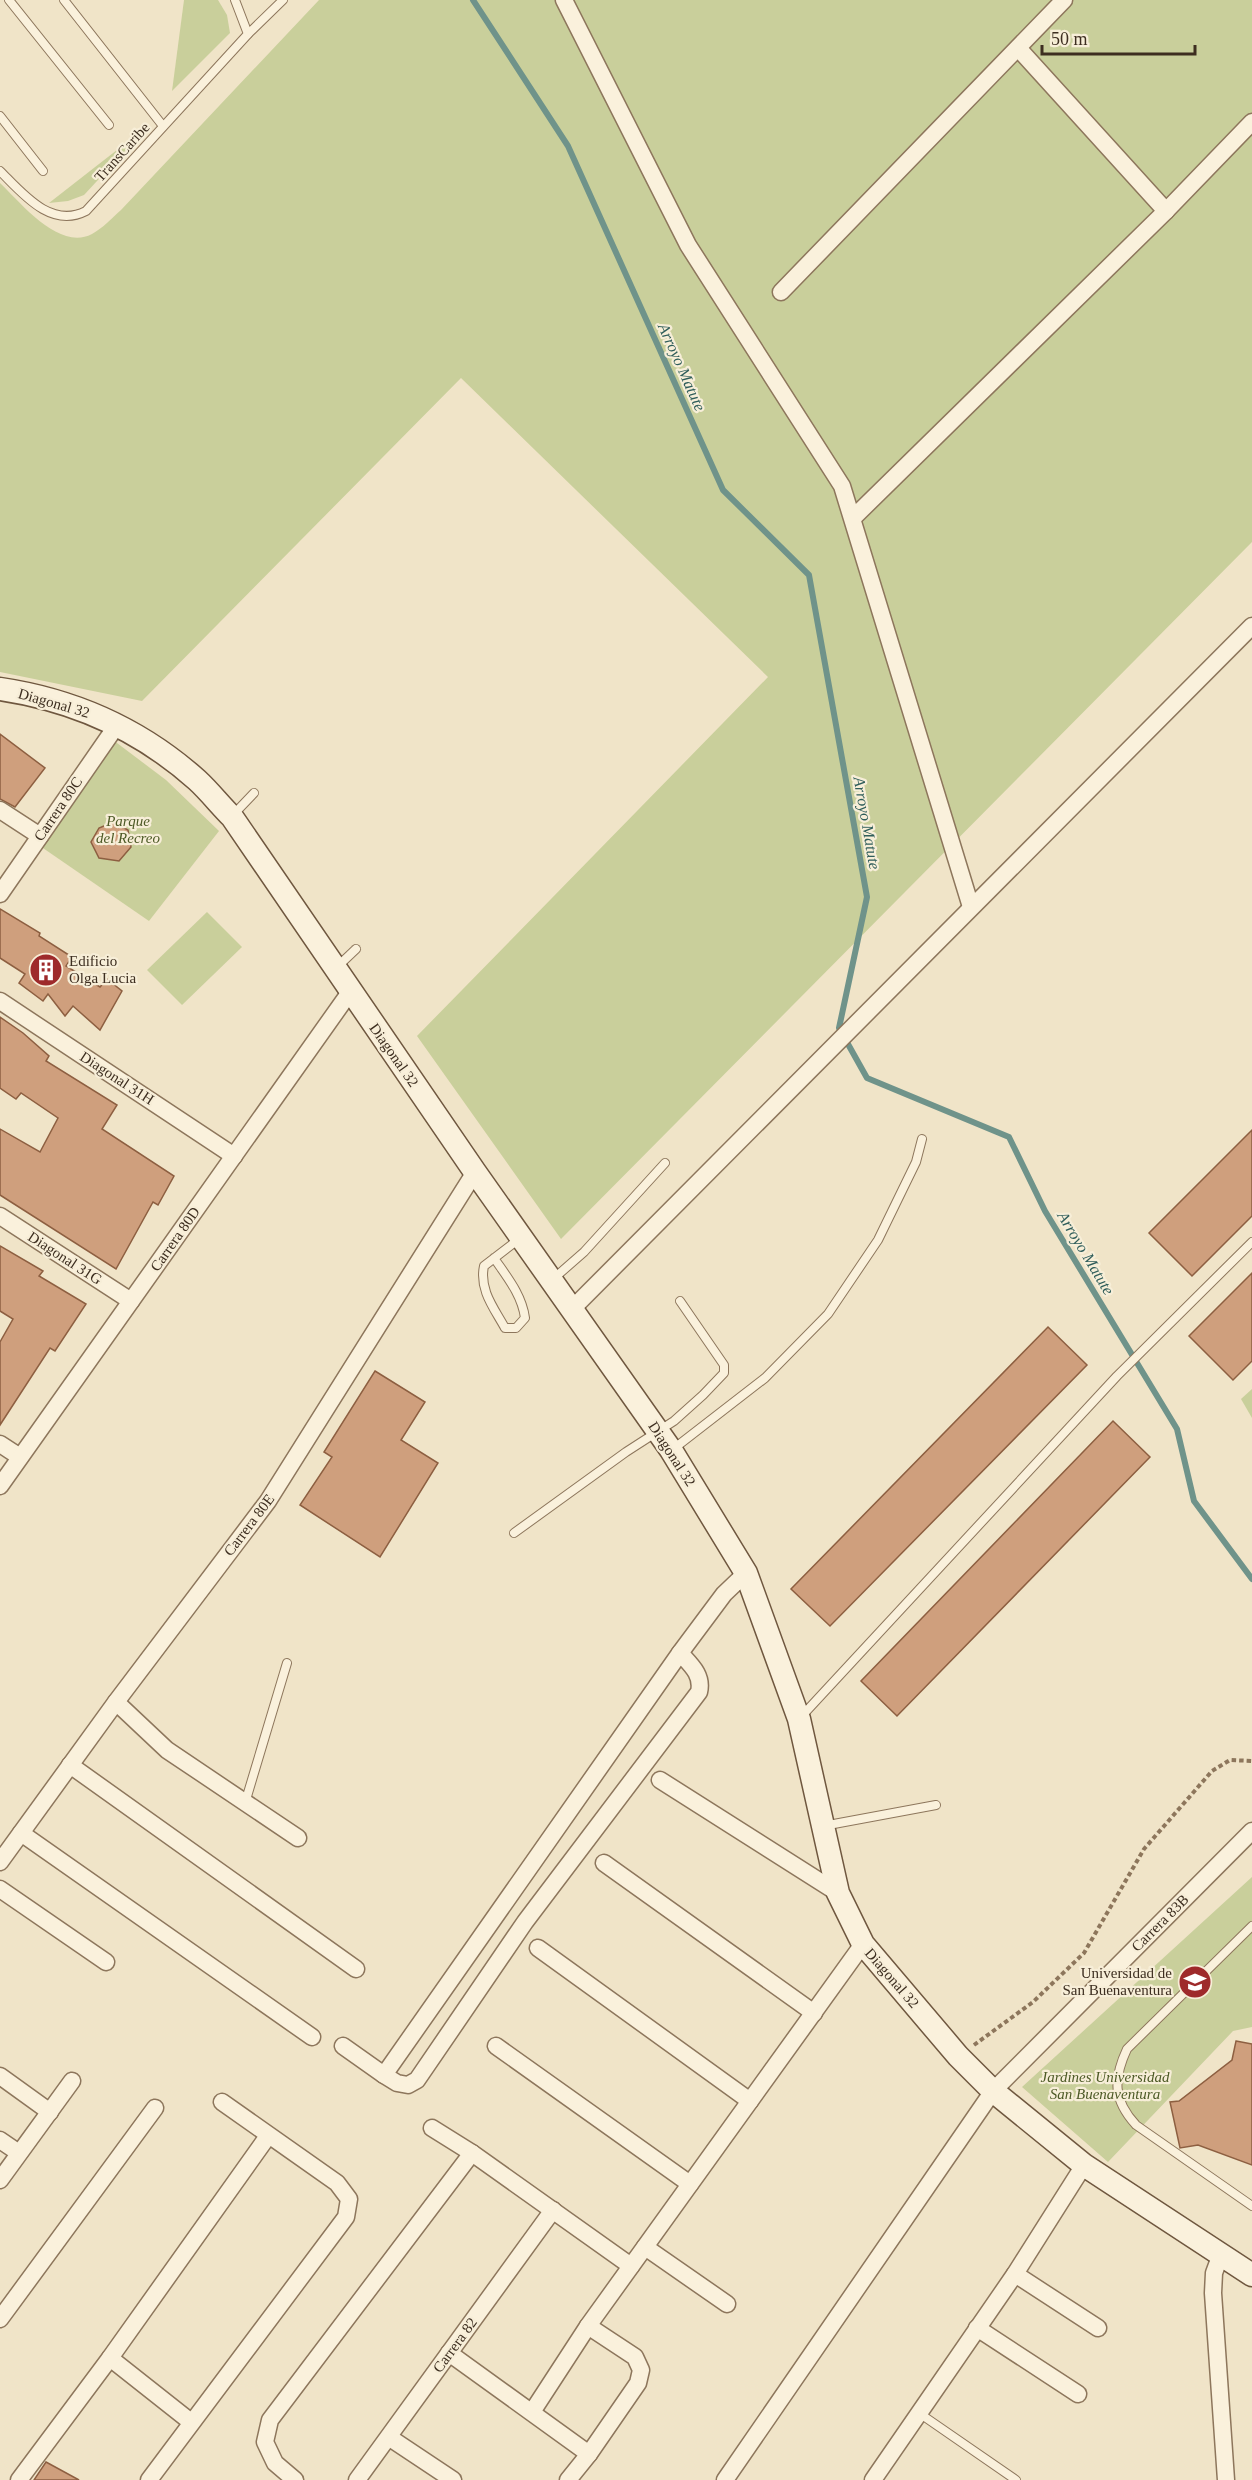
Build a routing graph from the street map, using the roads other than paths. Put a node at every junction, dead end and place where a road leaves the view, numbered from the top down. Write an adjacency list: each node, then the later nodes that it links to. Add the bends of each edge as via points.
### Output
1 (9, 0): 11 (lane)
2 (64, 0): 12 (lane)
3 (235, 0): 7 (lane)
4 (283, 0): 7 (lane, TransCaribe)
5 (564, 0): 17 (street, via 688,245 842,486)
6 (1064, 0): 8 (street)
7 (248, 34): 12 (lane, TransCaribe)
8 (1018, 48): 15 (street); 16 (street)
9 (0, 116): 14 (lane)
10 (1252, 122): 15 (street)
11 (109, 125)
12 (163, 126): 13 (lane, TransCaribe, via 86,211 76,216 47,213)
13 (0, 171)
14 (43, 171)
15 (1166, 211): 17 (street)
16 (781, 292)
17 (853, 518): 26 (street)
18 (1252, 626): 26 (street)
19 (0, 689): 20 (street, Diagonal 32, via 47,698)
20 (117, 724): 23 (street, Diagonal 32, via 198,781); 24 (street, Carrera 80C)
21 (254, 793): 23 (lane)
22 (0, 810): 24 (street)
23 (232, 817): 28 (street, Diagonal 32)
24 (40, 836): 25 (street, Carrera 80C)
25 (0, 894)
26 (971, 907): 42 (street)
27 (356, 949): 28 (lane)
28 (335, 968): 29 (street, Diagonal 32)
29 (350, 992): 32 (street, Carrera 80D); 34 (street, Diagonal 32)
30 (0, 1001): 32 (street, Diagonal 31H)
31 (922, 1139): 45 (lane, via 916,1161 878,1240 828,1314 765,1378)
32 (234, 1156): 41 (street, Carrera 80D)
33 (665, 1163): 39 (lane, via 584,1252)
34 (475, 1172): 36 (street, Diagonal 32); 52 (street, Carrera 80E, via 268,1501)
35 (0, 1216): 41 (street, Diagonal 31G)
36 (522, 1237): 38 (lane); 39 (street, Diagonal 32)
37 (1252, 1242): 53 (lane, via 1117,1376)
38 (494, 1258): 38 (lane, via 484,1266 485,1294 506,1328 516,1328 525,1318 524,1307)
39 (552, 1280): 42 (street, Diagonal 32)
40 (680, 1300): 43 (lane, via 724,1365 724,1373 681,1414)
41 (131, 1301): 46 (street, Carrera 80D)
42 (572, 1309): 43 (street, Diagonal 32)
43 (657, 1430): 45 (street, Diagonal 32); 48 (lane)
44 (0, 1444): 46 (street)
45 (671, 1450): 49 (street, Diagonal 32)
46 (20, 1457): 47 (street, Carrera 80D)
47 (0, 1486)
48 (514, 1533)
49 (746, 1573): 50 (street, via 724,1594); 53 (street, Diagonal 32)
50 (680, 1653): 75 (street); 75 (street, via 698,1673 699,1692 525,1922 417,2080 408,2085)
51 (287, 1663): 56 (lane)
52 (116, 1702): 54 (street, Carrera 80E); 56 (street, via 167,1750)
53 (799, 1719): 58 (street, Diagonal 32)
54 (70, 1765): 60 (street, Carrera 80E); 70 (street)
55 (660, 1780): 65 (street)
56 (245, 1803): 61 (street)
57 (936, 1805): 58 (lane)
58 (823, 1826): 65 (street, Diagonal 32)
59 (1252, 1831): 78 (street, Carrera 83B)
60 (21, 1833): 62 (street, Carrera 80E); 72 (street)
61 (298, 1838)
62 (0, 1862)
63 (604, 1863): 71 (street)
64 (0, 1889): 69 (street)
65 (838, 1893): 67 (street, Diagonal 32)
66 (1252, 1926): 91 (lane, via 1127,2049 1118,2068 1117,2090 1125,2112 1136,2125)
67 (863, 1944): 71 (street); 78 (street, Diagonal 32)
68 (538, 1948): 79 (street)
69 (106, 1962)
70 (356, 1969)
71 (814, 2013): 79 (street)
72 (312, 2037)
73 (343, 2046): 75 (street)
74 (496, 2046): 90 (street)
75 (384, 2075)
76 (0, 2076): 82 (street)
77 (72, 2081): 82 (street)
78 (993, 2091): 88 (street, Diagonal 32); 117 (street, Carrera 83B)
79 (750, 2101): 90 (street)
80 (222, 2102): 84 (street)
81 (155, 2108): 99 (street)
82 (50, 2112): 86 (street)
83 (432, 2128): 87 (street)
84 (268, 2136): 104 (street); 108 (street, via 337,2183 349,2199 346,2217)
85 (0, 2140): 86 (street)
86 (20, 2154): 89 (street)
87 (472, 2154): 92 (street); 113 (street, via 270,2420 266,2442 275,2463)
88 (1084, 2165): 94 (street, Diagonal 32); 96 (street)
89 (0, 2180)
90 (690, 2184): 93 (street)
91 (1252, 2206)
92 (553, 2210): 95 (street); 103 (street, Carrera 82)
93 (645, 2247): 95 (street); 98 (street)
94 (1221, 2254): 97 (street, Diagonal 32); 120 (street, via 1214,2273 1213,2293)
95 (631, 2266): 100 (street)
96 (1015, 2274): 101 (street); 102 (street)
97 (1252, 2276)
98 (727, 2304)
99 (0, 2319)
100 (588, 2326): 106 (street); 110 (street, via 635,2356 641,2370 638,2383)
101 (977, 2328): 105 (street); 107 (street)
102 (1098, 2328)
103 (449, 2353): 106 (street); 109 (street, Carrera 82)
104 (110, 2358): 108 (street); 111 (street)
105 (1078, 2394)
106 (532, 2412): 110 (street)
107 (919, 2412): 118 (street); 119 (lane)
108 (191, 2422): 112 (street)
109 (390, 2438): 114 (street, Carrera 82); 115 (street)
110 (589, 2454): 116 (street)
111 (19, 2480)
112 (149, 2480)
113 (295, 2480)
114 (357, 2480)
115 (453, 2480)
116 (568, 2480)
117 (725, 2480)
118 (873, 2480)
119 (1016, 2480)
120 (1226, 2480)

